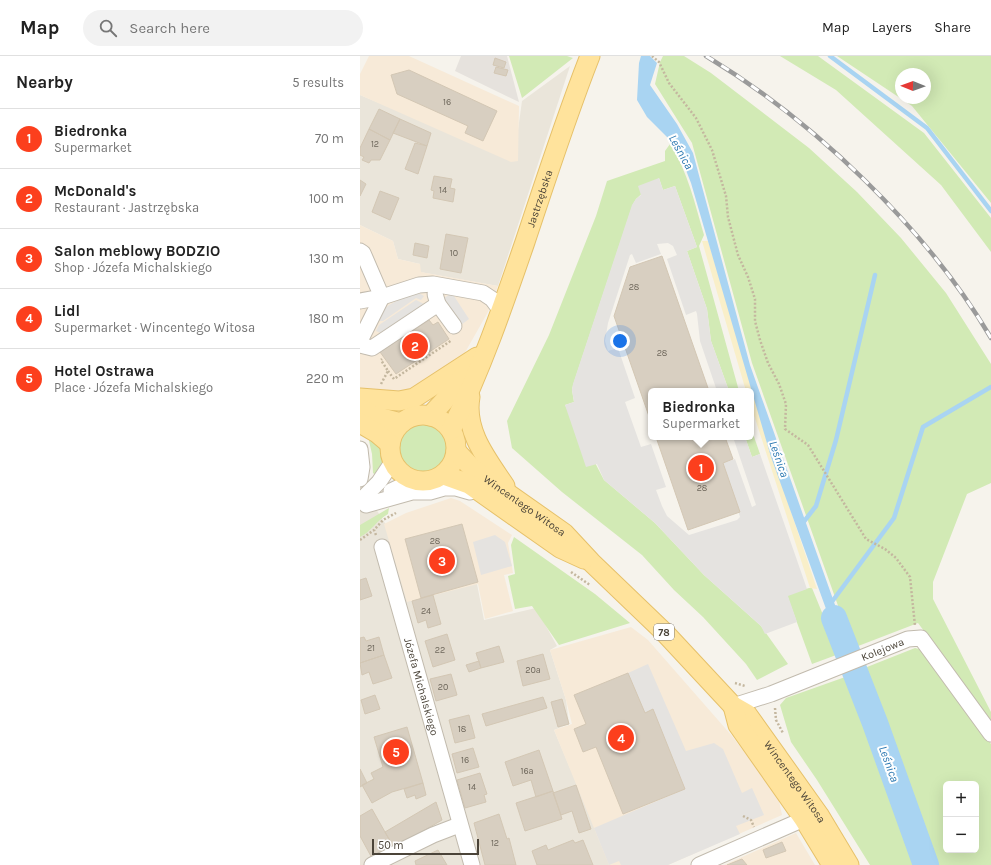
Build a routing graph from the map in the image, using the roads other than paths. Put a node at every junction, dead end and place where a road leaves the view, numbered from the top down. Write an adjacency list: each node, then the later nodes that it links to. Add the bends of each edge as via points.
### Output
1 (590, 56): 7 (main road, Jastrzębska)
2 (360, 251): 4 (street)
3 (433, 284): 4 (street, via 412,286); 6 (street); 7 (street, via 483,293 492,299)
4 (382, 297): 5 (street); 9 (street)
5 (360, 300)
6 (438, 304): 8 (street); 11 (street, via 372,348)
7 (501, 311): 10 (main road, Jastrzębska)
8 (454, 326)
9 (360, 341)
10 (489, 341): 12 (main road, Jastrzębska); 13 (main road, Jastrzębska)
11 (360, 345)
12 (477, 356): 14 (main road, via 414,398 399,401); 16 (main road, Jastrzębska, via 454,389)
13 (471, 391): 19 (main road, Jastrzębska); 26 (main road, via 469,416 473,429 482,450)
14 (360, 398)
15 (360, 409): 18 (main road)
16 (430, 416): 18 (main road, via 415,415); 19 (main road, via 440,420)
17 (360, 423): 22 (main road, via 377,433)
18 (401, 424): 22 (main road, via 394,432)
19 (451, 430): 21 (main road)
20 (360, 449): 24 (street)
21 (456, 451): 23 (main road, via 453,463); 26 (main road, Wincentego Witosa / 78, via 473,469)
22 (392, 453): 25 (main road, via 399,472); 28 (street, via 379,482)
23 (444, 475): 25 (main road, via 430,480); 27 (main road, Wincentego Witosa / 78, via 469,484)
24 (360, 479)
25 (414, 480): 28 (street)
26 (510, 493): 30 (main road, Wincentego Witosa / 78, via 564,533)
27 (490, 497): 28 (street, via 448,487 430,492 412,492 391,500); 30 (main road, Wincentego Witosa / 78, via 560,548)
28 (362, 504)
29 (382, 547): 34 (street, Józefa Michalskiego)
30 (591, 562): 31 (main road, Wincentego Witosa / 78, via 665,633)
31 (733, 706): 32 (street, Kolejowa, via 771,694 908,639 921,638); 33 (main road, Wincentego Witosa / 78, via 738,725); 39 (main road, Wincentego Witosa / 78, via 747,714 819,815)
32 (991, 734)
33 (804, 819): 37 (street); 38 (main road, Wincentego Witosa / 78)
34 (459, 825): 35 (street); 36 (street, Józefa Michalskiego)
35 (372, 865)
36 (472, 865)
37 (699, 865)
38 (832, 865)
39 (849, 865)

